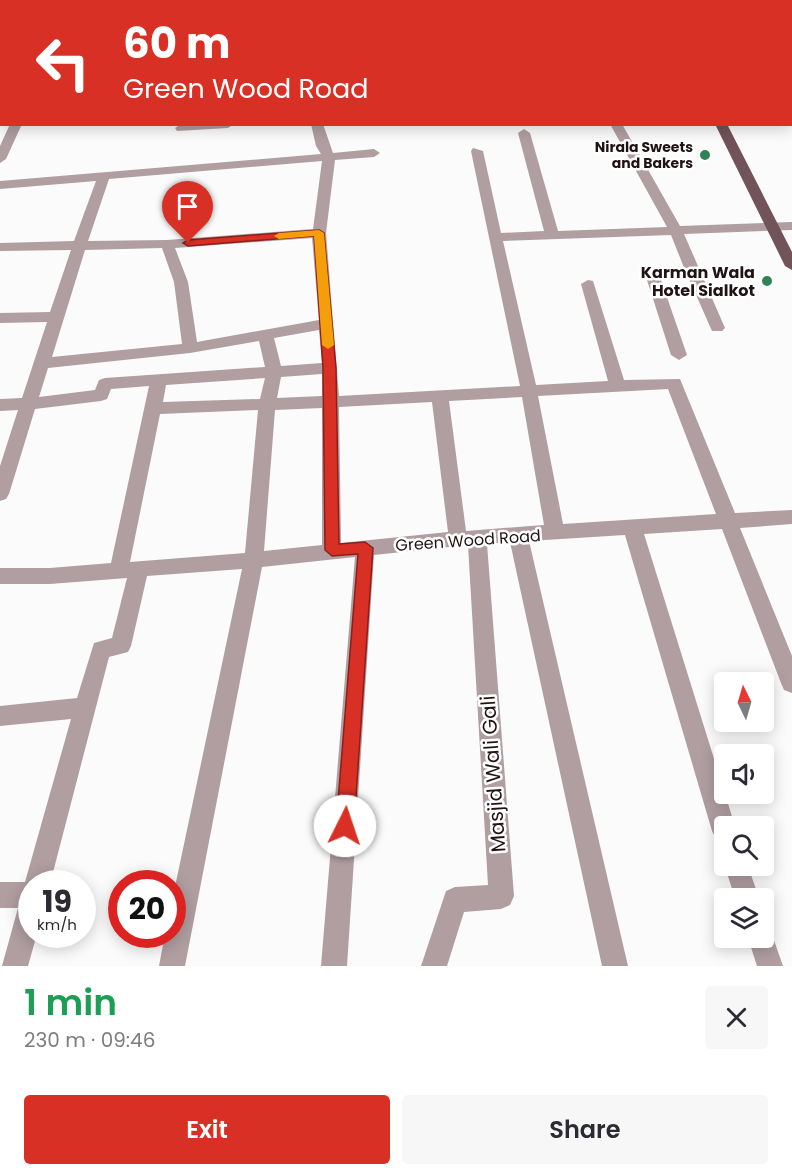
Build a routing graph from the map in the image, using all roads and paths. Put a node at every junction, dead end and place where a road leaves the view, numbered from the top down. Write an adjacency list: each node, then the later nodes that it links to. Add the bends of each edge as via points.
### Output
1 (15, 126): 11 (street)
2 (204, 126): 6 (street)
3 (317, 126): 10 (street)
4 (617, 126): 16 (street)
5 (722, 126): 15 (main road)
6 (181, 128)
7 (524, 133): 18 (street)
8 (477, 151): 19 (street)
9 (374, 153): 10 (street)
10 (329, 157): 12 (street); 17 (street)
11 (0, 159)
12 (104, 176): 13 (street); 21 (street)
13 (0, 185)
14 (792, 226): 15 (street)
15 (772, 227): 16 (street); 23 (main road)
16 (676, 231): 18 (street); 24 (street)
17 (319, 233): 20 (street); 28 (street)
18 (552, 234): 19 (street)
19 (495, 237): 38 (street)
20 (167, 244): 21 (street); 31 (street, via 181,282)
21 (79, 246): 22 (street); 26 (street)
22 (0, 247)
23 (792, 266)
24 (694, 274): 29 (street); 32 (street, via 660,274 654,280)
25 (588, 284): 37 (street)
26 (57, 317): 27 (street); 33 (street)
27 (0, 318)
28 (326, 324): 30 (street); 34 (street)
29 (717, 328)
30 (265, 335): 31 (street); 35 (street)
31 (190, 348): 33 (street)
32 (679, 354)
33 (42, 363): 41 (street)
34 (330, 368): 35 (street); 40 (street)
35 (274, 372): 36 (street); 42 (street)
36 (159, 380): 41 (street, via 105,384 101,395); 44 (street)
37 (618, 386): 38 (street); 47 (street, via 674,382)
38 (529, 392): 39 (street); 49 (street)
39 (440, 397): 40 (street); 51 (street)
40 (330, 402): 42 (street); 53 (street)
41 (29, 404): 43 (street); 45 (street)
42 (267, 404): 44 (street); 54 (street)
43 (0, 405)
44 (153, 408): 55 (street)
45 (0, 494)
46 (792, 517): 47 (street, Green Wood Road)
47 (726, 520): 48 (street, Green Wood Road); 57 (street)
48 (633, 529): 49 (street, Green Wood Road); 60 (street)
49 (555, 533): 50 (street, Green Wood Road)
50 (518, 536): 51 (street, Green Wood Road); 70 (street)
51 (467, 538): 52 (street, Green Wood Road); 69 (street, Masjid Wali Gali, via 501,896 455,900)
52 (365, 548): 53 (street, Green Wood Road); 68 (street)
53 (332, 550): 54 (street, Green Wood Road)
54 (254, 560): 55 (street, Green Wood Road); 67 (street)
55 (129, 569): 56 (street, Green Wood Road); 58 (street, via 121,646 100,649)
56 (0, 576)
57 (792, 683)
58 (86, 707): 59 (street); 61 (street)
59 (0, 716)
60 (719, 816)
61 (41, 870)
62 (0, 895): 63 (street)
63 (18, 895)
64 (20, 948): 66 (street)
65 (764, 948): 71 (street)
66 (15, 966)
67 (172, 966)
68 (334, 966)
69 (434, 966)
70 (615, 966)
71 (770, 966)

